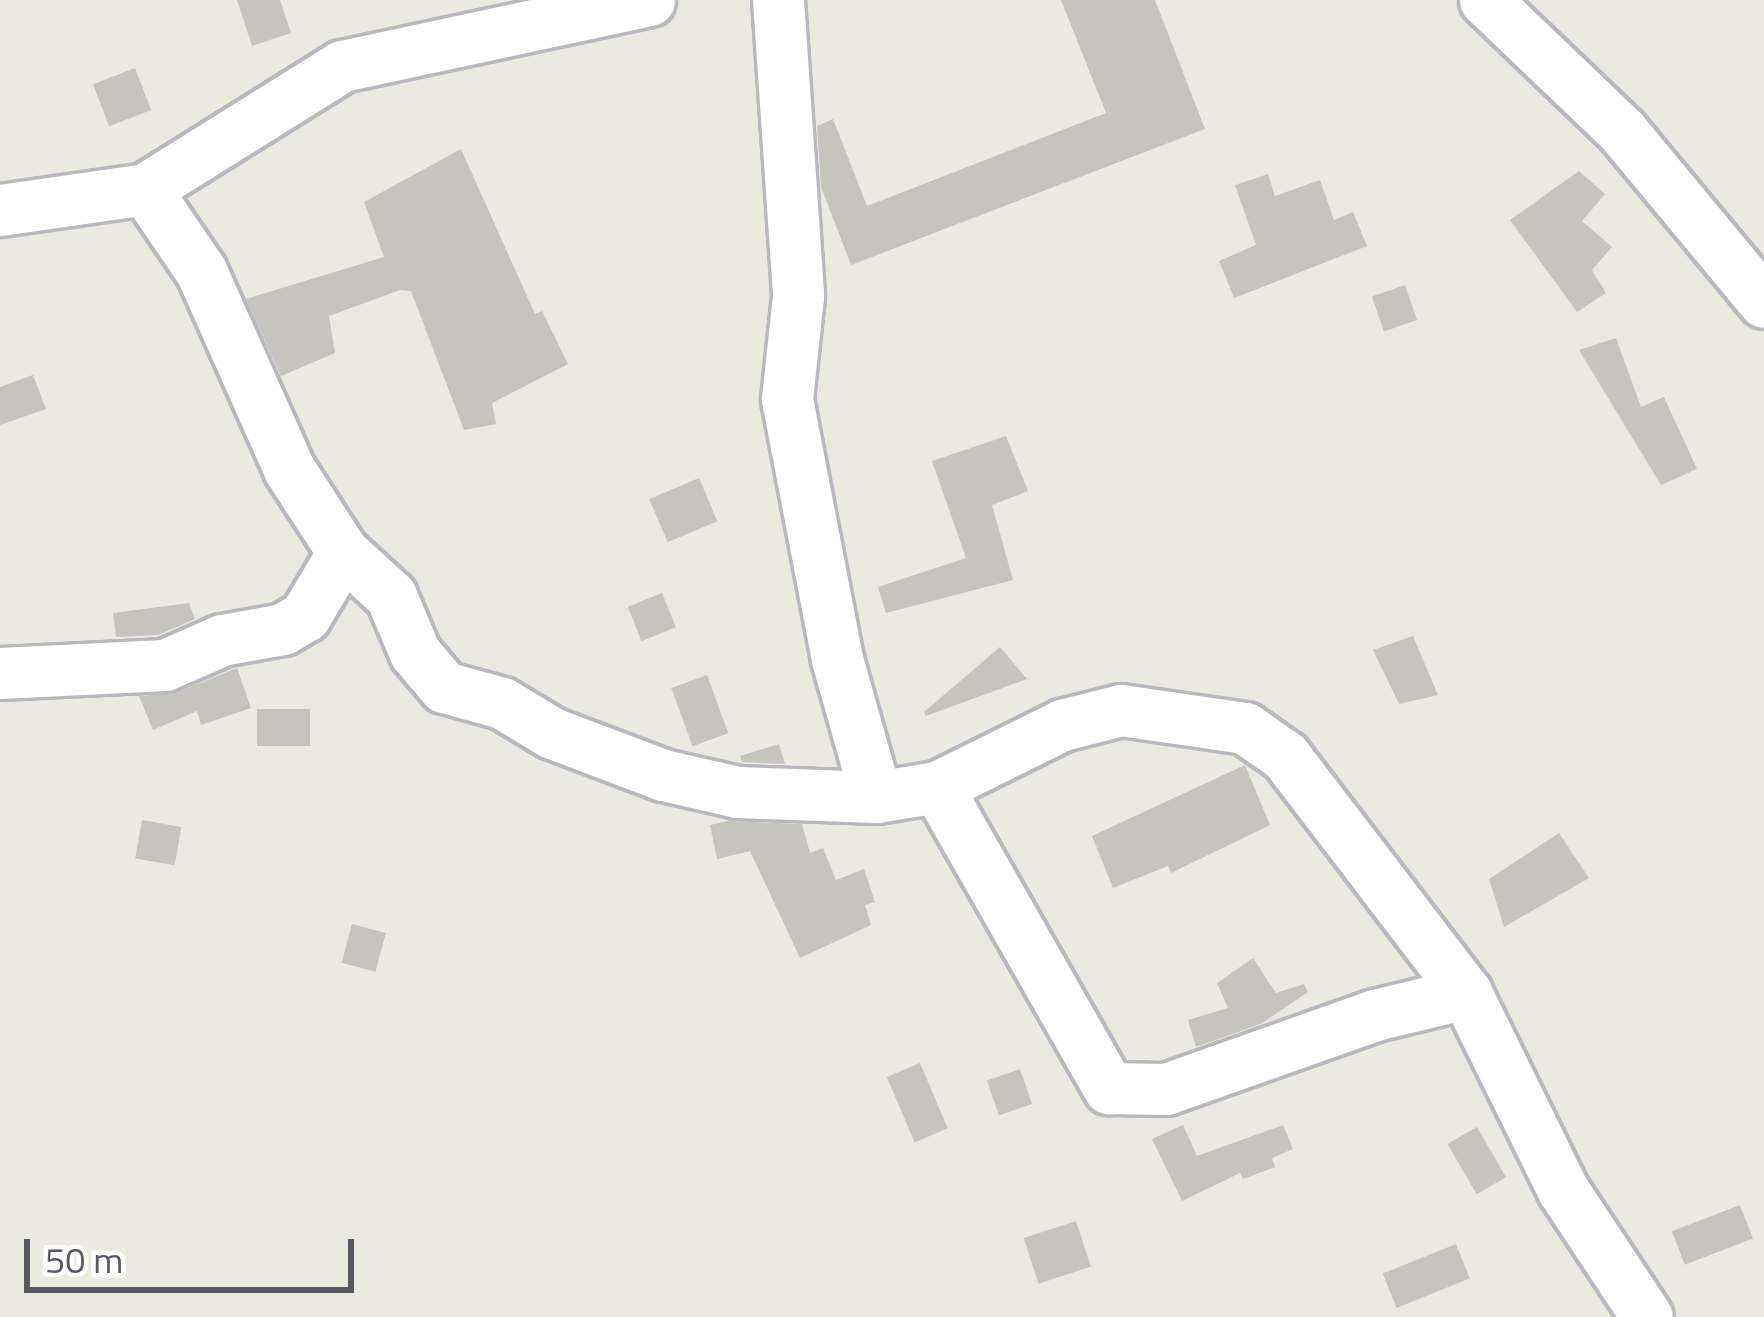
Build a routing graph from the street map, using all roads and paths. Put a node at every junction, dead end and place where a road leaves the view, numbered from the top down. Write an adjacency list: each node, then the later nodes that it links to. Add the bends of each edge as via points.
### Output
1 (649, 0): 4 (street, via 342,66)
2 (778, 0): 10 (street, via 798,296 787,399 838,659)
3 (1485, 0): 6 (street, via 1622,131)
4 (145, 189): 5 (street); 7 (street, via 201,271 289,470)
5 (0, 210)
6 (1764, 302)
7 (343, 552): 8 (street, via 305,616 283,629 222,640 165,665); 10 (street, via 391,596 415,653 444,687 502,703 552,733 663,775 737,792)
8 (0, 673)
9 (937, 787): 10 (street); 11 (street, via 1063,725 1121,710 1245,728 1285,756 1319,795); 11 (street, via 1108,1088 1166,1089 1375,1015)
10 (876, 797)
11 (1466, 993): 12 (street, via 1563,1190)
12 (1647, 1317)

